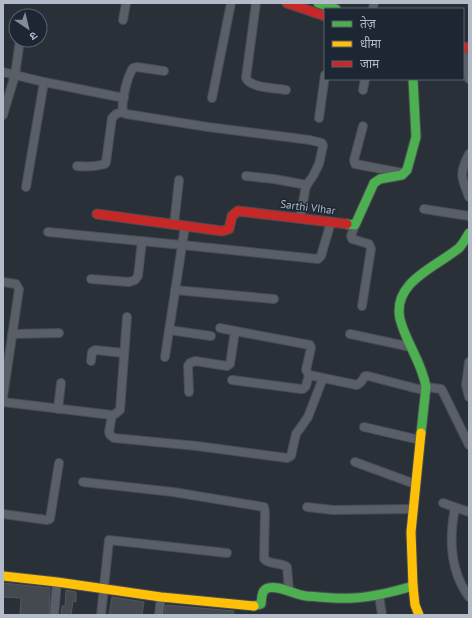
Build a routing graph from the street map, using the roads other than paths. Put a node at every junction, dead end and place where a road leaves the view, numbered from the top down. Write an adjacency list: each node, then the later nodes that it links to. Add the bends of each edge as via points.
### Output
1 (126, 3): 8 (street)
2 (231, 3): 22 (street)
3 (256, 3): 19 (street, via 247,81 252,85)
4 (287, 3): 7 (main road)
5 (318, 3): 6 (main road)
6 (333, 8)
7 (324, 16)
8 (123, 20)
9 (19, 48): 13 (street)
10 (466, 53): 14 (street)
11 (164, 71): 21 (street, via 133,68)
12 (3, 72): 13 (street)
13 (14, 75): 18 (street); 24 (street)
14 (469, 79)
15 (324, 80): 25 (street)
16 (365, 80): 20 (street)
17 (413, 80): 29 (main road, via 416,144 409,168)
18 (44, 82): 21 (street); 33 (street)
19 (286, 90)
20 (363, 90)
21 (124, 98): 23 (street)
22 (212, 98)
23 (123, 112): 28 (street, via 112,118 105,164 89,168); 32 (street, via 208,127 320,142 323,146 319,164)
24 (3, 115)
25 (318, 118)
26 (363, 126): 29 (street, via 355,164)
27 (469, 154): 34 (street, via 462,176)
28 (77, 166)
29 (404, 174): 41 (main road, via 380,179 374,183)
30 (246, 176): 32 (street)
31 (179, 180): 40 (street)
32 (307, 185): 38 (street)
33 (26, 187)
34 (469, 197)
35 (424, 209): 37 (street)
36 (97, 214): 40 (main road, Sarthi VIhar)
37 (469, 216)
38 (300, 218): 39 (main road, Sarthi VIhar); 42 (main road, Sarthi VIhar, via 238,211 234,212 226,231)
39 (331, 222): 41 (main road, Sarthi VIhar); 46 (street, via 318,259)
40 (174, 225): 42 (main road, Sarthi VIhar)
41 (355, 225): 52 (street, via 352,239 369,244 371,249)
42 (185, 226): 46 (street)
43 (48, 232): 45 (street)
44 (469, 233): 47 (main road)
45 (142, 241): 46 (street); 48 (street, via 138,276 135,280 129,282)
46 (182, 245): 50 (street)
47 (465, 248): 61 (main road, via 410,283 405,290 401,298 399,318)
48 (91, 279)
49 (3, 282): 58 (street, via 14,283 18,287)
50 (175, 290): 51 (street); 55 (street)
51 (274, 299)
52 (362, 306)
53 (127, 317): 62 (street)
54 (220, 328): 56 (street)
55 (169, 330): 60 (street); 63 (street)
56 (235, 331): 66 (street, via 310,345 306,370); 71 (street, via 230,364 227,366 195,361 190,363)
57 (59, 333): 58 (street)
58 (12, 334): 73 (street)
59 (350, 334): 61 (street)
60 (212, 336)
61 (411, 348): 70 (main road, via 422,369)
62 (124, 353): 64 (street, via 95,350 92,352); 76 (street, via 120,410)
63 (165, 357)
64 (91, 361)
65 (469, 362): 72 (street, via 466,385)
66 (309, 375): 67 (street); 68 (street, via 303,389)
67 (323, 378): 70 (street, via 357,385 368,376); 76 (street, via 308,416 296,434 291,456 287,458 114,438 110,435)
68 (232, 380)
69 (61, 383): 75 (street)
70 (426, 389): 78 (main road); 79 (street, via 442,390)
71 (189, 392)
72 (469, 397)
73 (3, 398)
74 (3, 402): 75 (street)
75 (58, 409): 76 (street)
76 (112, 415)
77 (364, 427): 78 (street)
78 (420, 440): 83 (main road)
79 (469, 445)
80 (355, 462): 83 (street)
81 (59, 463): 89 (street, via 50,519)
82 (83, 482): 95 (street, via 173,492 264,507 264,559 287,567)
83 (415, 484): 87 (main road)
84 (443, 503): 86 (street)
85 (308, 507): 87 (street, via 333,510)
86 (455, 508): 88 (street); 98 (street, via 452,531 454,565)
87 (412, 509): 93 (main road, via 410,542)
88 (469, 512)
89 (3, 514)
90 (227, 553): 94 (street, via 110,540)
91 (3, 576): 92 (main road)
92 (57, 582): 94 (main road); 99 (street)
93 (413, 586): 96 (main road); 103 (main road)
94 (104, 589): 97 (main road); 100 (street)
95 (289, 591): 96 (main road, via 303,596 350,598); 97 (main road, via 266,589 261,604 257,606)
96 (379, 595): 102 (street)
97 (161, 597): 101 (street)
98 (469, 597)
99 (54, 615)
100 (101, 615)
101 (159, 615)
102 (382, 615)
103 (419, 615)

